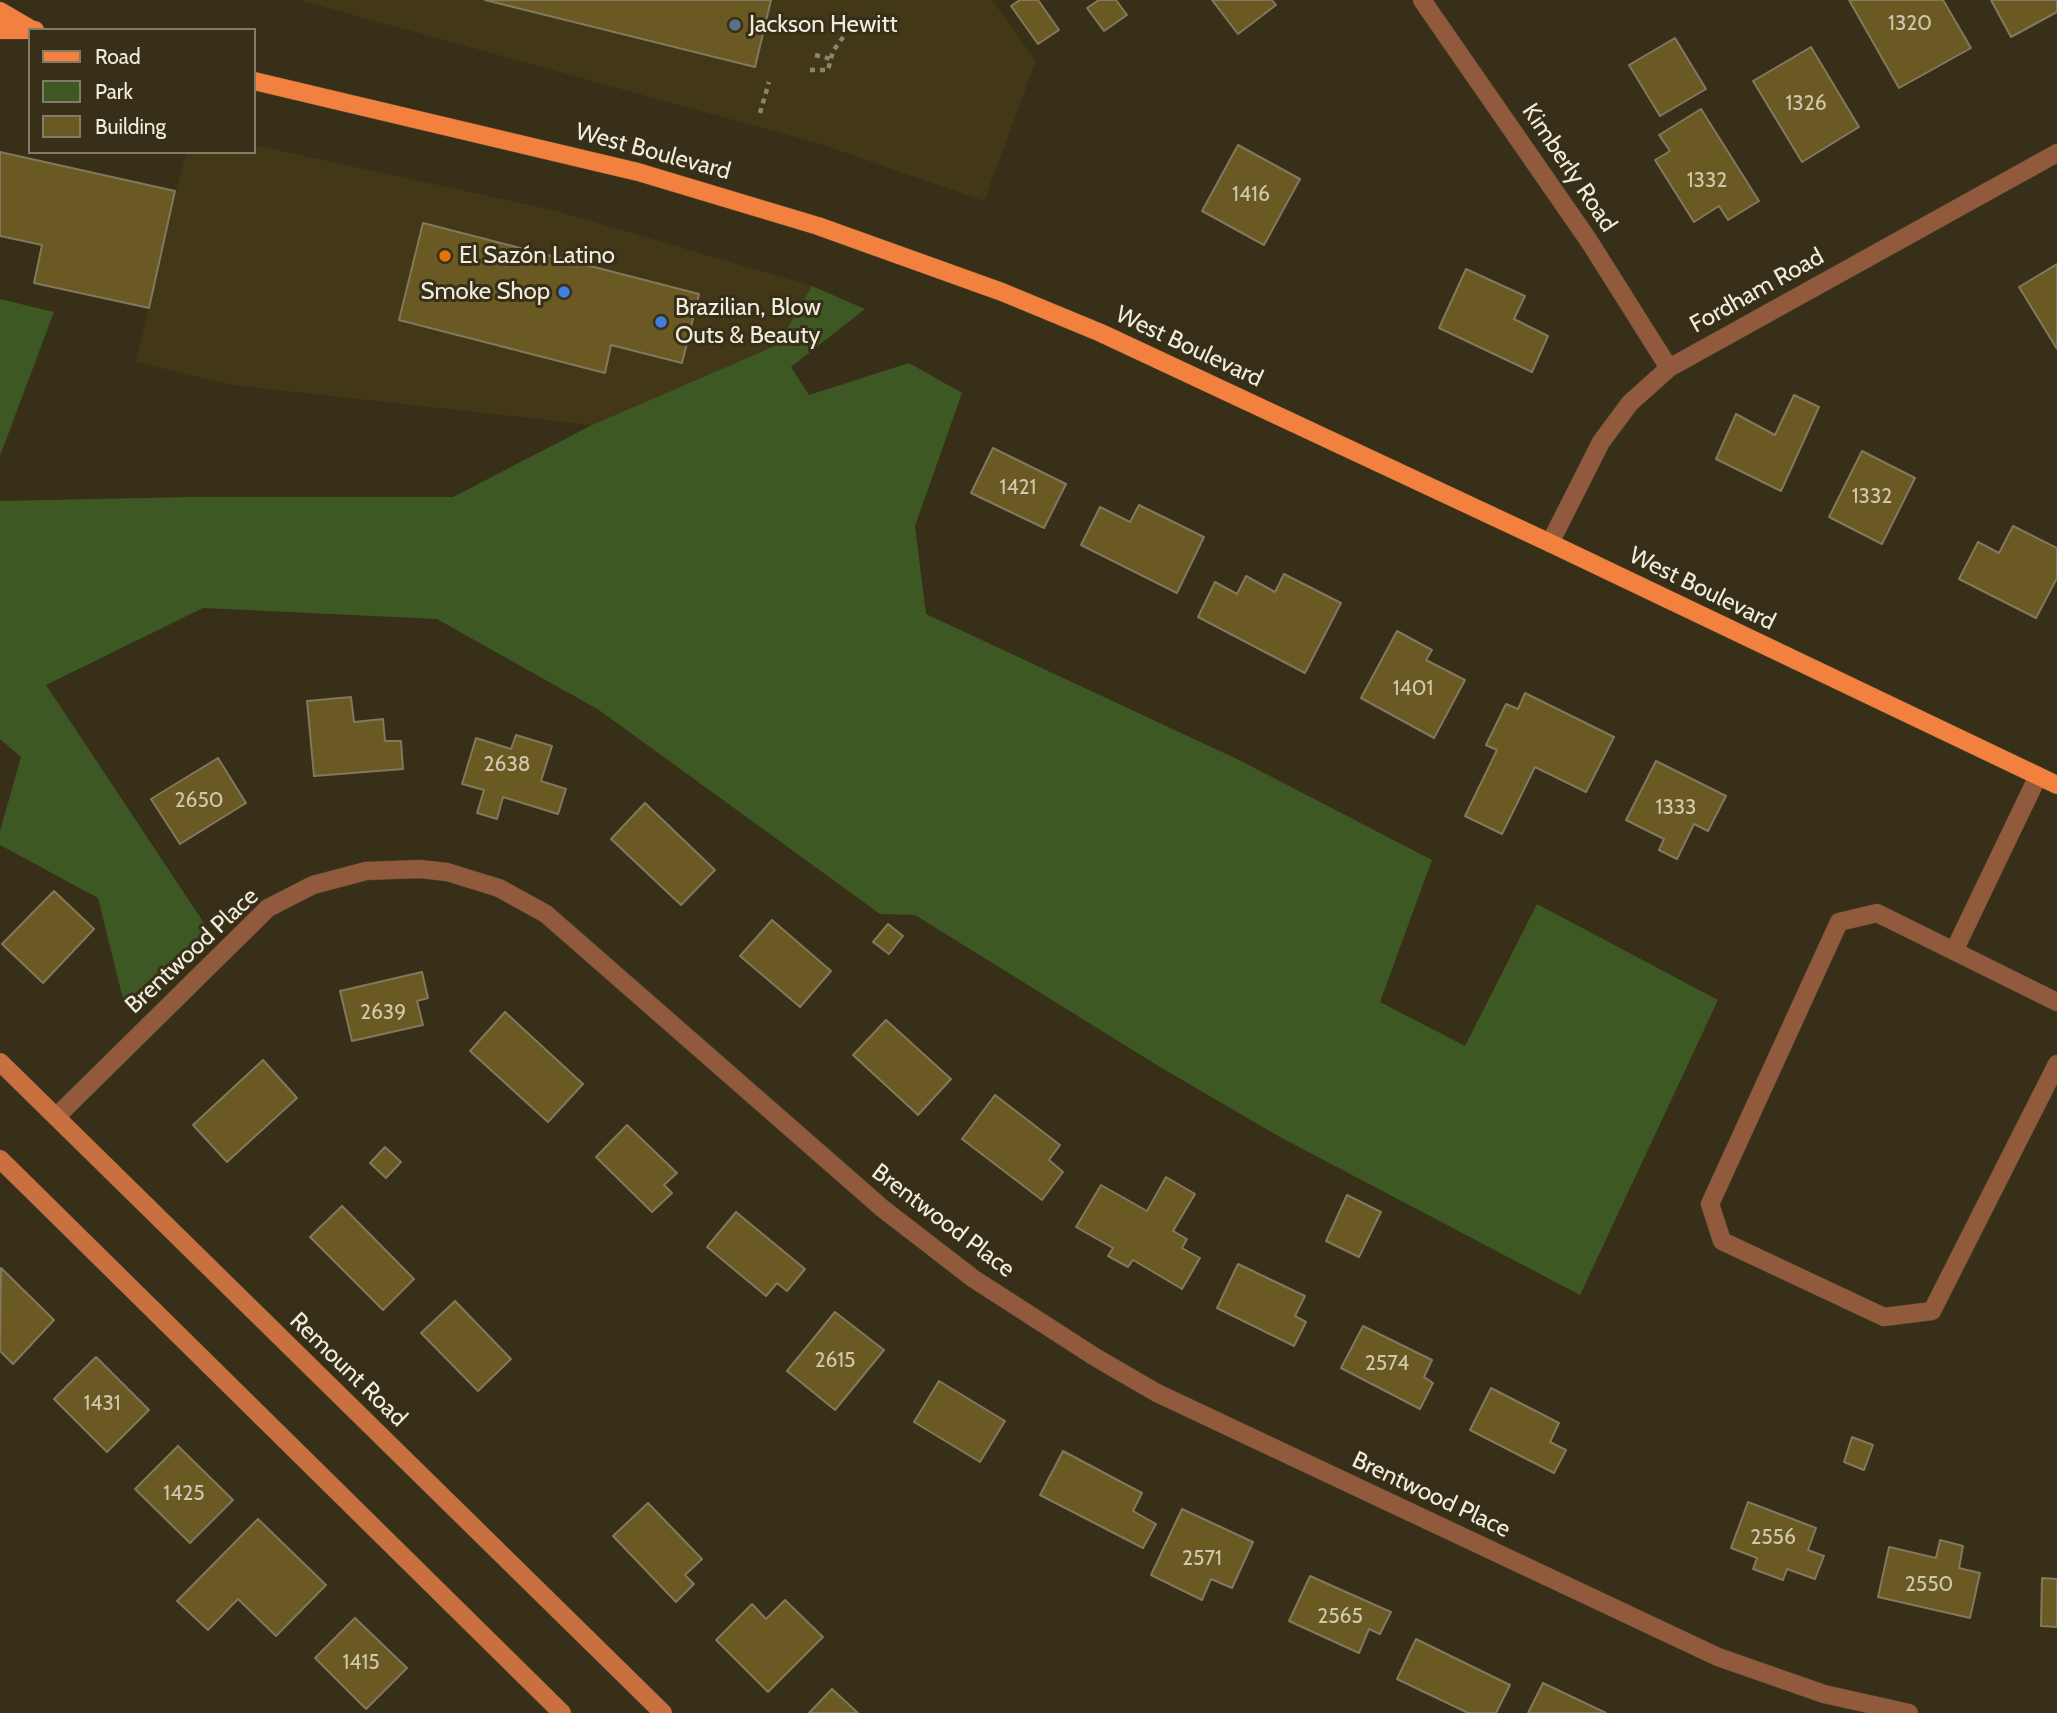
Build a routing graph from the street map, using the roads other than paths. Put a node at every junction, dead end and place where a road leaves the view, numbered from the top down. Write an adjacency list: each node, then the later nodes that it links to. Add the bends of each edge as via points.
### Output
1 (1422, 0): 8 (street, Kimberly Road, via 1589,241)
2 (0, 11): 3 (main road)
3 (30, 28)
4 (28, 29): 5 (main road)
5 (0, 30)
6 (256, 81): 9 (main road, West Boulevard, via 638,172 818,226 1101,333)
7 (2057, 153): 8 (street, Fordham Road)
8 (1669, 368): 9 (street, Fordham Road, via 1630,403 1601,442)
9 (1550, 543): 10 (main road, West Boulevard)
10 (2038, 776): 11 (main road, West Boulevard); 12 (street)
11 (2057, 785)
12 (1954, 951): 13 (street); 15 (street, via 1877,913 1839,922 1710,1204 1722,1241 1884,1317 1932,1311)
13 (2057, 1002)
14 (0, 1062): 16 (main road, Remount Road)
15 (2057, 1064)
16 (56, 1117): 19 (main road, Remount Road); 20 (street, Brentwood Place, via 268,908 309,887 366,871 447,872 499,888 546,914 882,1208 974,1279 1095,1357 1167,1398 1718,1657 1824,1693)
17 (0, 1159): 18 (main road)
18 (562, 1713)
19 (663, 1713)
20 (1909, 1713)

